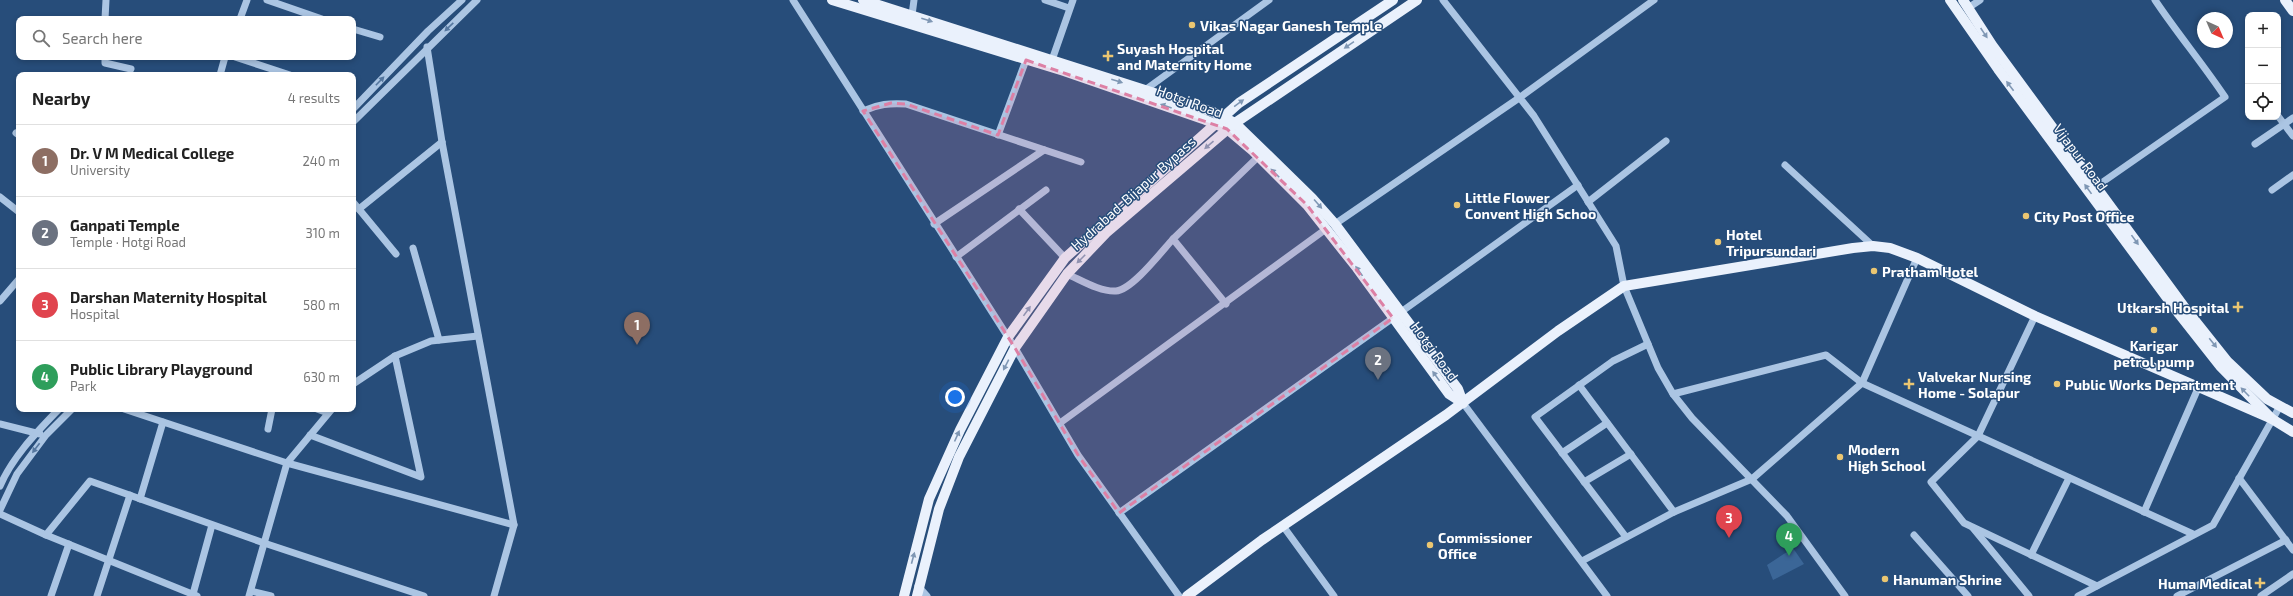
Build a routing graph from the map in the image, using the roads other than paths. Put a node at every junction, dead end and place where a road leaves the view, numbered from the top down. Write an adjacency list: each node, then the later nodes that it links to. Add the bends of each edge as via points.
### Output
1 (106, 0): 26 (street)
2 (247, 0): 27 (street)
3 (266, 0): 28 (street)
4 (477, 0): 22 (street)
5 (793, 0): 43 (street)
6 (832, 0): 35 (main road, Hotgi Road)
7 (863, 0): 25 (main road, Hotgi Road)
8 (914, 0): 25 (street)
9 (1045, 0): 23 (street)
10 (1073, 0): 23 (street)
11 (1269, 0): 40 (street)
12 (1394, 0): 44 (main road, one-way to 12)
13 (1416, 0): 50 (main road, Hydrabad-Bijapur Bypass, one-way to 50)
14 (1443, 0): 41 (street)
15 (1654, 0): 41 (street)
16 (1950, 0): 106 (main road, Vijapur Road, one-way to 16, via 2220,366 2179,314)
17 (1980, 0): 21 (street)
18 (2155, 0): 62 (street, via 2225,97)
19 (2286, 0): 24 (main road)
20 (458, 1): 22 (street); 42 (street, one-way to 20)
21 (1965, 4): 62 (main road, Vijapur Road, one-way to 62, via 2013,74)
22 (470, 7): 31 (street, one-way to 31)
23 (1070, 8): 36 (street)
24 (2293, 11)
25 (912, 15): 36 (main road, Hotgi Road, one-way to 36)
26 (104, 16)
27 (241, 16)
28 (313, 16)
29 (356, 29): 30 (street)
30 (380, 37)
31 (427, 47): 46 (street); 54 (street)
32 (105, 60): 37 (street, via 105,63)
33 (224, 60): 38 (street)
34 (244, 60): 39 (street)
35 (1026, 60): 48 (main road, Hotgi Road, one-way to 35); 51 (street)
36 (1052, 60): 40 (main road, Hotgi Road, one-way to 40)
37 (131, 69)
38 (221, 72)
39 (281, 72)
40 (1145, 90): 44 (main road, Hotgi Road)
41 (1519, 98): 61 (street, via 1534,116); 72 (street)
42 (356, 106)
43 (863, 111): 51 (street, via 891,103 906,104); 71 (street)
44 (1223, 116): 48 (main road); 50 (main road, Hotgi Road)
45 (2293, 118): 49 (street)
46 (356, 119)
47 (2280, 120): 49 (street)
48 (1215, 124): 50 (main road, Hotgi Road); 78 (main road)
49 (2283, 124): 52 (street); 55 (street)
50 (1231, 126): 57 (main road, Hotgi Road); 72 (main road, Hotgi Road, one-way to 72, via 1312,198); 80 (main road, Hydrabad-Bijapur Bypass, one-way to 80, via 1106,234)
51 (998, 136): 56 (street)
52 (2293, 136)
53 (1666, 141): 66 (street)
54 (442, 142): 68 (street); 87 (street)
55 (2255, 144)
56 (1044, 150): 58 (street); 71 (street)
57 (1259, 156): 72 (main road, Hotgi Road, one-way to 57); 73 (street)
58 (1081, 162)
59 (1785, 165): 74 (street)
60 (2293, 175): 64 (street)
61 (1578, 185): 66 (street); 85 (street)
62 (2097, 186): 99 (main road, Vijapur Road, one-way to 99, via 2185,308 2228,362 2253,388)
63 (1046, 190): 70 (street)
64 (2272, 190)
65 (0, 197): 69 (street)
66 (1588, 202): 82 (street, via 1616,246)
67 (356, 206): 68 (street)
68 (358, 209): 76 (street)
69 (16, 210)
70 (1019, 210): 77 (street); 78 (street)
71 (934, 224): 77 (street)
72 (1331, 227): 84 (street); 85 (main road, Hotgi Road)
73 (1173, 239): 80 (street, via 1134,281 1117,291 1107,290); 84 (street)
74 (1873, 246): 79 (main road, via 1890,248); 82 (main road)
75 (413, 248): 89 (street)
76 (396, 254)
77 (956, 257): 88 (street)
78 (1065, 258): 88 (main road, one-way to 78)
79 (1917, 258): 86 (main road); 94 (street)
80 (1067, 274): 91 (main road, Hydrabad-Bijapur Bypass)
81 (16, 282): 83 (street)
82 (1624, 286): 90 (street); 98 (main road, via 1558,331)
83 (0, 301)
84 (1226, 304): 110 (street)
85 (1397, 315): 98 (main road, Hotgi Road, via 1449,394); 128 (street)
86 (2035, 316): 96 (main road); 116 (street)
87 (478, 336): 89 (street); 133 (street)
88 (1008, 337): 91 (street); 158 (main road, one-way to 88, via 929,499 960,430)
89 (439, 340): 92 (street, via 431,340)
90 (1648, 344): 95 (street, via 1613,361); 97 (street)
91 (1015, 348): 110 (street); 149 (main road, Hydrabad-Bijapur Bypass, one-way to 149, via 959,457 939,509)
92 (395, 356): 93 (street); 115 (street, via 421,477)
93 (356, 382)
94 (1862, 383): 97 (street, via 1826,355); 116 (street); 122 (street)
95 (1579, 385): 108 (street); 117 (street, via 1535,417)
96 (2199, 386): 106 (main road); 130 (street)
97 (1673, 394): 122 (street, via 1692,418)
98 (1463, 403): 134 (main road); 146 (street)
99 (2280, 406): 105 (main road, Vijapur Road); 106 (street)
100 (56, 412): 113 (street)
101 (69, 412): 114 (street)
102 (133, 412): 107 (street)
103 (271, 412): 111 (street)
104 (329, 412): 115 (street)
105 (2293, 413)
106 (2272, 419): 112 (main road, Vijapur Road); 121 (street)
107 (163, 422): 119 (street); 126 (street)
108 (1607, 423): 117 (street); 118 (street)
109 (0, 424): 113 (street)
110 (1060, 424): 128 (street, via 1078,455)
111 (268, 429)
112 (2293, 432)
113 (36, 433): 114 (street); 124 (street, via 12,464)
114 (46, 435): 127 (street, one-way to 127, via 17,474)
115 (310, 435): 119 (street)
116 (1978, 436): 120 (street); 135 (street, via 1931,482 1964,523)
117 (1562, 453): 123 (street)
118 (1631, 454): 123 (street); 129 (street)
119 (287, 463): 133 (street); 141 (street)
120 (2069, 478): 130 (street); 144 (street)
121 (2239, 478): 136 (street, via 2213,525); 140 (street)
122 (1752, 479): 129 (street); 163 (street, via 1787,516)
123 (1584, 482): 139 (street)
124 (0, 486)
125 (130, 495): 126 (street); 137 (street, via 90,481); 145 (street)
126 (140, 499): 132 (street)
127 (0, 510)
128 (1119, 512): 160 (street)
129 (1674, 512): 139 (street)
130 (2144, 512): 136 (street)
131 (0, 514): 137 (street)
132 (212, 524): 141 (street); 151 (street)
133 (514, 525): 157 (street)
134 (1283, 526): 152 (main road); 161 (street)
135 (1972, 527): 144 (street); 165 (street)
136 (2193, 534): 148 (street)
137 (46, 535): 142 (street)
138 (1914, 535): 164 (street)
139 (1626, 537): 146 (street)
140 (2286, 540): 143 (street); 167 (street)
141 (264, 543): 150 (street); 156 (street)
142 (69, 544): 145 (street); 153 (street)
143 (2293, 550)
144 (2031, 555): 148 (street)
145 (109, 560): 151 (street); 154 (street)
146 (1582, 561): 162 (street)
147 (2292, 577): 168 (street)
148 (2097, 586): 166 (street)
149 (917, 591): 159 (street)
150 (250, 593): 155 (street)
151 (195, 595)
152 (1190, 595)
153 (51, 596)
154 (97, 596)
155 (271, 596)
156 (424, 596)
157 (494, 596)
158 (904, 596)
159 (927, 596)
160 (1178, 596)
161 (1334, 596)
162 (1607, 596)
163 (1845, 596)
164 (1968, 596)
165 (2029, 596)
166 (2078, 596)
167 (2177, 596)
168 (2261, 596)

